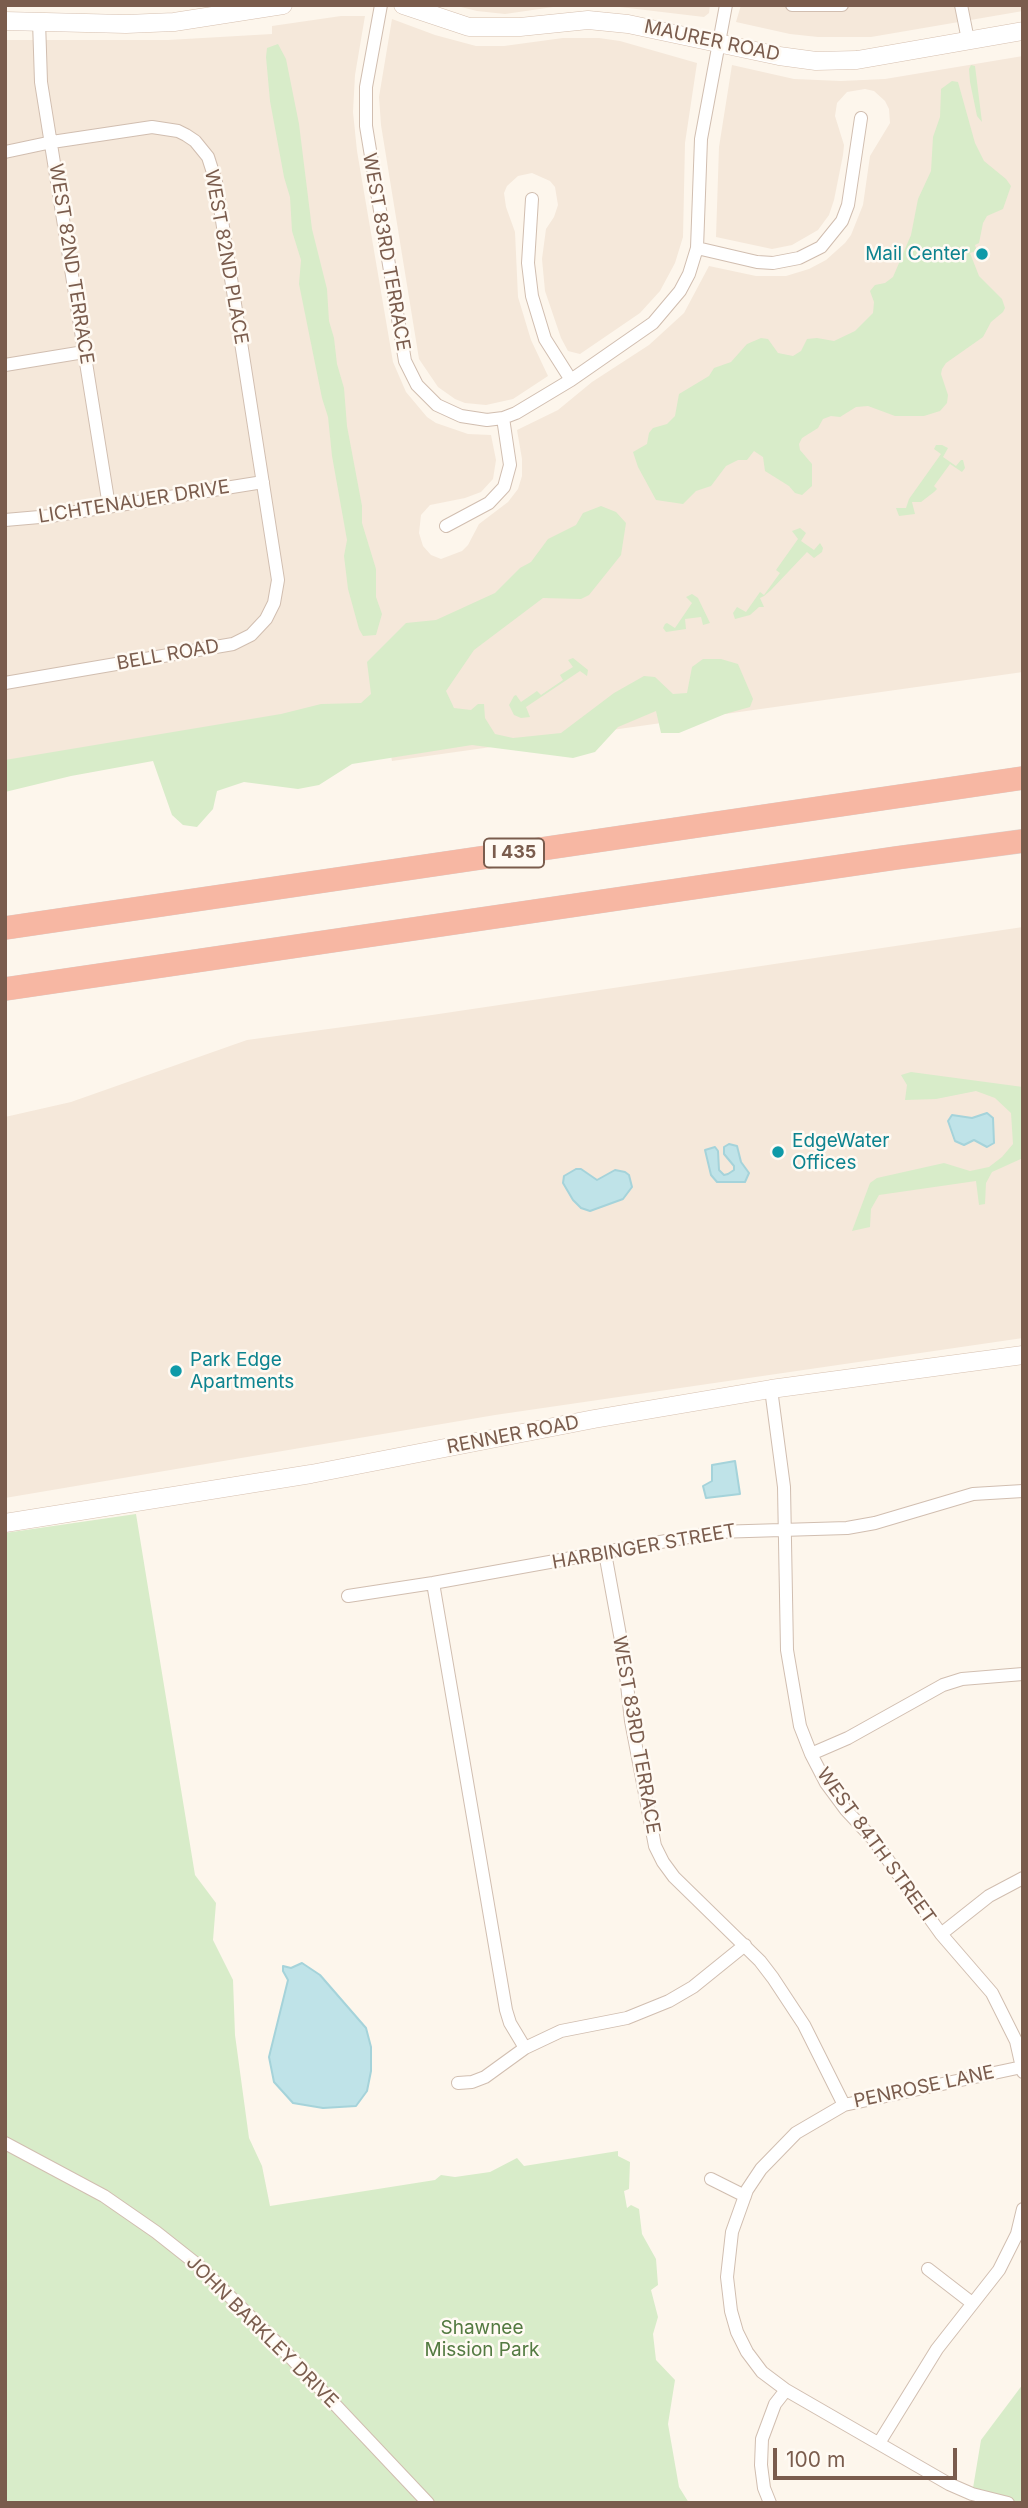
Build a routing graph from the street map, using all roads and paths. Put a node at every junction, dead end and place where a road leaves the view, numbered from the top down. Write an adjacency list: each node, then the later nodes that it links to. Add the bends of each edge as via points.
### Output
1 (381, 5): 21 (street, WEST 83RD TERRACE, via 366,87 366,126 405,361 417,385 437,405 474,419)
2 (403, 5): 12 (main road, MAURER ROAD, via 469,27 587,20)
3 (726, 5): 12 (street)
4 (792, 5): 5 (street)
5 (842, 5)
6 (961, 5): 11 (street)
7 (274, 6): 9 (main road, via 174,22)
8 (5, 21): 9 (main road)
9 (39, 22): 14 (street, WEST 82ND TERRACE, via 40,67)
10 (1023, 31): 11 (main road, MAURER ROAD)
11 (968, 40): 12 (main road, MAURER ROAD, via 844,61 798,59)
12 (720, 42): 17 (street, via 701,139)
13 (861, 118): 17 (street, via 848,205 842,221 821,247 773,263)
14 (52, 142): 15 (street, WEST 82ND PLACE); 18 (street, WEST 82ND TERRACE); 22 (street, WEST 82ND PLACE, via 152,127 186,135 208,157 216,182)
15 (5, 152)
16 (532, 199): 20 (street, via 528,263 532,296 545,339)
17 (697, 248): 20 (street, via 680,291 662,314)
18 (84, 352): 19 (street); 23 (street, WEST 82ND TERRACE)
19 (5, 365)
20 (571, 380): 21 (street)
21 (503, 418): 25 (street, via 510,465 504,487 489,503)
22 (263, 482): 23 (street, LICHTENAUER DRIVE); 26 (street, BELL ROAD, via 277,594 266,619 251,635 225,646)
23 (109, 506): 24 (street, LICHTENAUER DRIVE)
24 (5, 520)
25 (446, 526)
26 (5, 682)
27 (1023, 778): 29 (highway, I 435)
28 (1023, 841): 30 (highway)
29 (5, 928)
30 (5, 989)
31 (1023, 1355): 32 (main road, RENNER ROAD)
32 (771, 1389): 34 (main road, RENNER ROAD, via 311,1474); 35 (street, WEST 84TH STREET)
33 (1023, 1491): 35 (street, HARBINGER STREET, via 973,1494 848,1528)
34 (5, 1523)
35 (785, 1529): 36 (street, HARBINGER STREET, via 716,1532); 40 (street, WEST 84TH STREET, via 787,1650 797,1713)
36 (605, 1553): 37 (street, HARBINGER STREET); 43 (street, WEST 83RD TERRACE, via 655,1846 674,1877)
37 (433, 1583): 38 (street, HARBINGER STREET); 44 (street, via 506,2010)
38 (348, 1596)
39 (1023, 1674): 40 (street, via 943,1685)
40 (811, 1754): 42 (street, WEST 84TH STREET, via 846,1810 873,1839)
41 (1023, 1878): 42 (street, via 989,1895)
42 (941, 1934): 45 (street, WEST 84TH STREET, via 992,1993 1016,2041)
43 (745, 1945): 44 (street, via 669,2001 627,2018 561,2031); 47 (street, WEST 83RD TERRACE, via 799,2016)
44 (525, 2048): 46 (street, via 485,2077)
45 (1022, 2070): 47 (street, PENROSE LANE)
46 (458, 2083)
47 (844, 2105): 50 (street, PENROSE LANE, via 796,2133 761,2169)
48 (5, 2143): 56 (street, JOHN BARKLEY DRIVE, via 104,2196 199,2266)
49 (711, 2179): 50 (street)
50 (745, 2196): 54 (street, PENROSE LANE, via 728,2254 731,2311 747,2352 762,2372)
51 (1023, 2209): 53 (street, via 1017,2234 999,2270)
52 (928, 2269): 53 (street)
53 (972, 2304): 55 (street, via 937,2349)
54 (786, 2390): 55 (street, PENROSE LANE); 57 (street, via 775,2404 762,2439 761,2465)
55 (879, 2443): 58 (street, PENROSE LANE, via 949,2484)
56 (428, 2503)
57 (770, 2503)
58 (1009, 2503)

